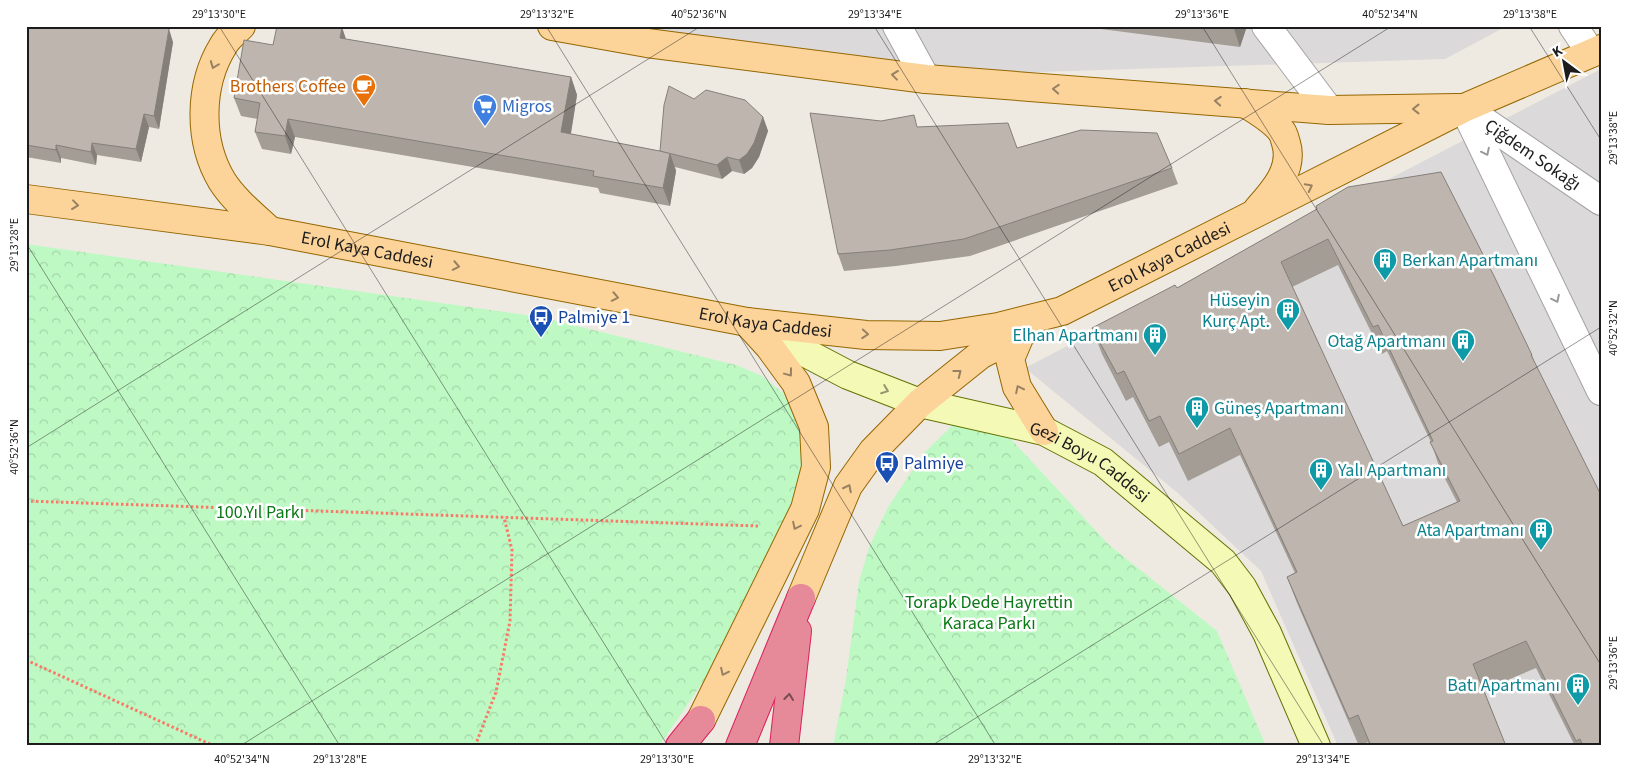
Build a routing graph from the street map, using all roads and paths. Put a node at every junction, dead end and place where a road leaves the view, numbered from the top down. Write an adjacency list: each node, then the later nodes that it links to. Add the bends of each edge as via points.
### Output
1 (242, 26): 14 (main road, one-way to 14, via 224,43 212,66 204,106 209,150 222,181)
2 (552, 26): 7 (main road, Erol Kaya Caddesi, one-way to 2, via 647,42)
3 (897, 26): 7 (street)
4 (1266, 26): 10 (street)
5 (1573, 26): 6 (street)
6 (1596, 51): 9 (main road, Erol Kaya Caddesi)
7 (926, 79): 8 (main road, Erol Kaya Caddesi, one-way to 7)
8 (1245, 103): 10 (main road, Erol Kaya Caddesi); 13 (main road, via 1282,133 1288,150 1287,169)
9 (1464, 108): 10 (main road, Erol Kaya Caddesi, one-way to 10); 12 (street, Çiğdem Sokağı); 13 (main road, Erol Kaya Caddesi, one-way to 9); 18 (street, one-way to 18)
10 (1330, 110)
11 (26, 199): 14 (main road, Erol Kaya Caddesi, one-way to 14)
12 (1601, 201)
13 (1254, 214): 15 (main road, Erol Kaya Caddesi)
14 (270, 231): 16 (main road, Erol Kaya Caddesi, one-way to 16)
15 (1062, 311): 16 (main road, Erol Kaya Caddesi, one-way to 15, via 866,335 940,336 998,327); 17 (main road)
16 (747, 322): 19 (street, Gezi Boyu Caddesi, one-way to 19, via 848,376); 23 (main road, one-way to 23, via 796,383 814,427 816,467)
17 (1021, 333): 19 (main road, one-way to 17, via 980,355); 20 (main road, one-way to 17, via 1016,387 1010,359)
18 (1601, 391)
19 (920, 403): 20 (street, Gezi Boyu Caddesi); 24 (main road, one-way to 19, via 848,486 873,451)
20 (1044, 431): 33 (street, Gezi Boyu Caddesi, via 1102,462 1223,562 1242,587 1267,633)
21 (26, 501): 22 (path)
22 (504, 517): 23 (path); 28 (path, via 512,550 510,621 496,692)
23 (796, 527): 26 (main road, one-way to 26)
24 (801, 598): 31 (highway); 32 (highway, one-way to 24)
25 (26, 660): 27 (path)
26 (701, 720): 29 (highway); 30 (highway)
27 (214, 746)
28 (475, 746)
29 (680, 746)
30 (690, 746)
31 (740, 746)
32 (784, 746)
33 (1316, 746)

